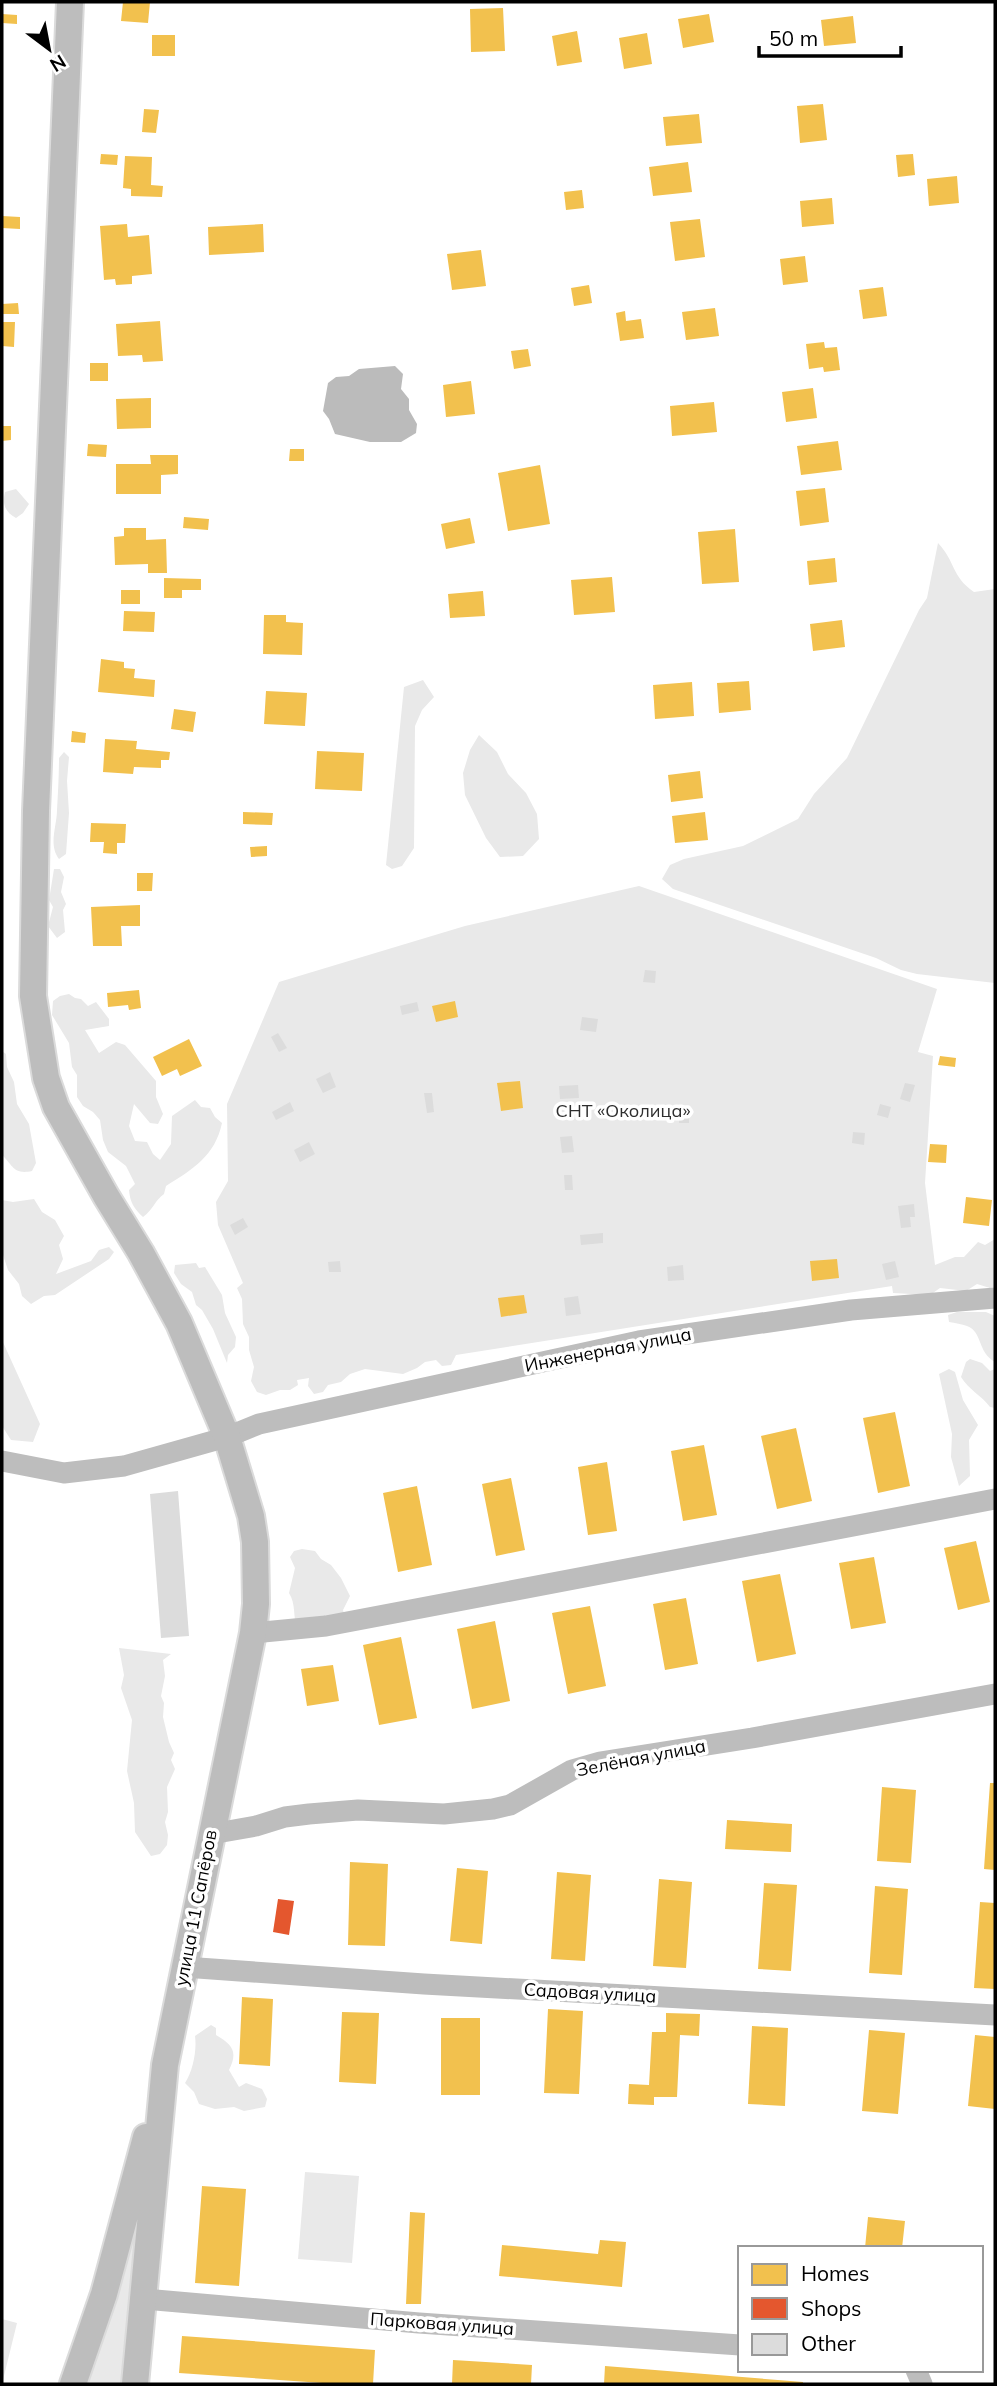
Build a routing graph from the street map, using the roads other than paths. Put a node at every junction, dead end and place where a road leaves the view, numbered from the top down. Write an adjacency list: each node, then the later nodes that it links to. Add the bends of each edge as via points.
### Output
1 (71, 2): 3 (main road, улица 11 Сапёров, via 35,837 33,996 46,1078 56,1107 179,1324)
2 (995, 1298): 3 (street, Инженерная улица, via 851,1310 639,1342 259,1424)
3 (228, 1437): 4 (street, Инженерная улица, via 124,1466 64,1473); 6 (main road, улица 11 Сапёров, via 255,1542)
4 (2, 1461)
5 (995, 1499): 6 (street, via 326,1626)
6 (253, 1633): 8 (main road, улица 11 Сапёров)
7 (995, 1694): 8 (street, Зелёная улица, via 600,1762 572,1770 510,1805 493,1809 444,1814 358,1810 309,1814)
8 (211, 1834): 9 (main road, улица 11 Сапёров)
9 (184, 1967): 10 (street, Садовая улица); 11 (main road, улица 11 Сапёров)
10 (995, 2015)
11 (165, 2065): 12 (main road, улица 11 Сапёров); 14 (main road, via 104,2294)
12 (144, 2299): 13 (street, Парковая улица); 15 (main road, улица 11 Сапёров)
13 (738, 2345)
14 (72, 2384)
15 (135, 2384)

